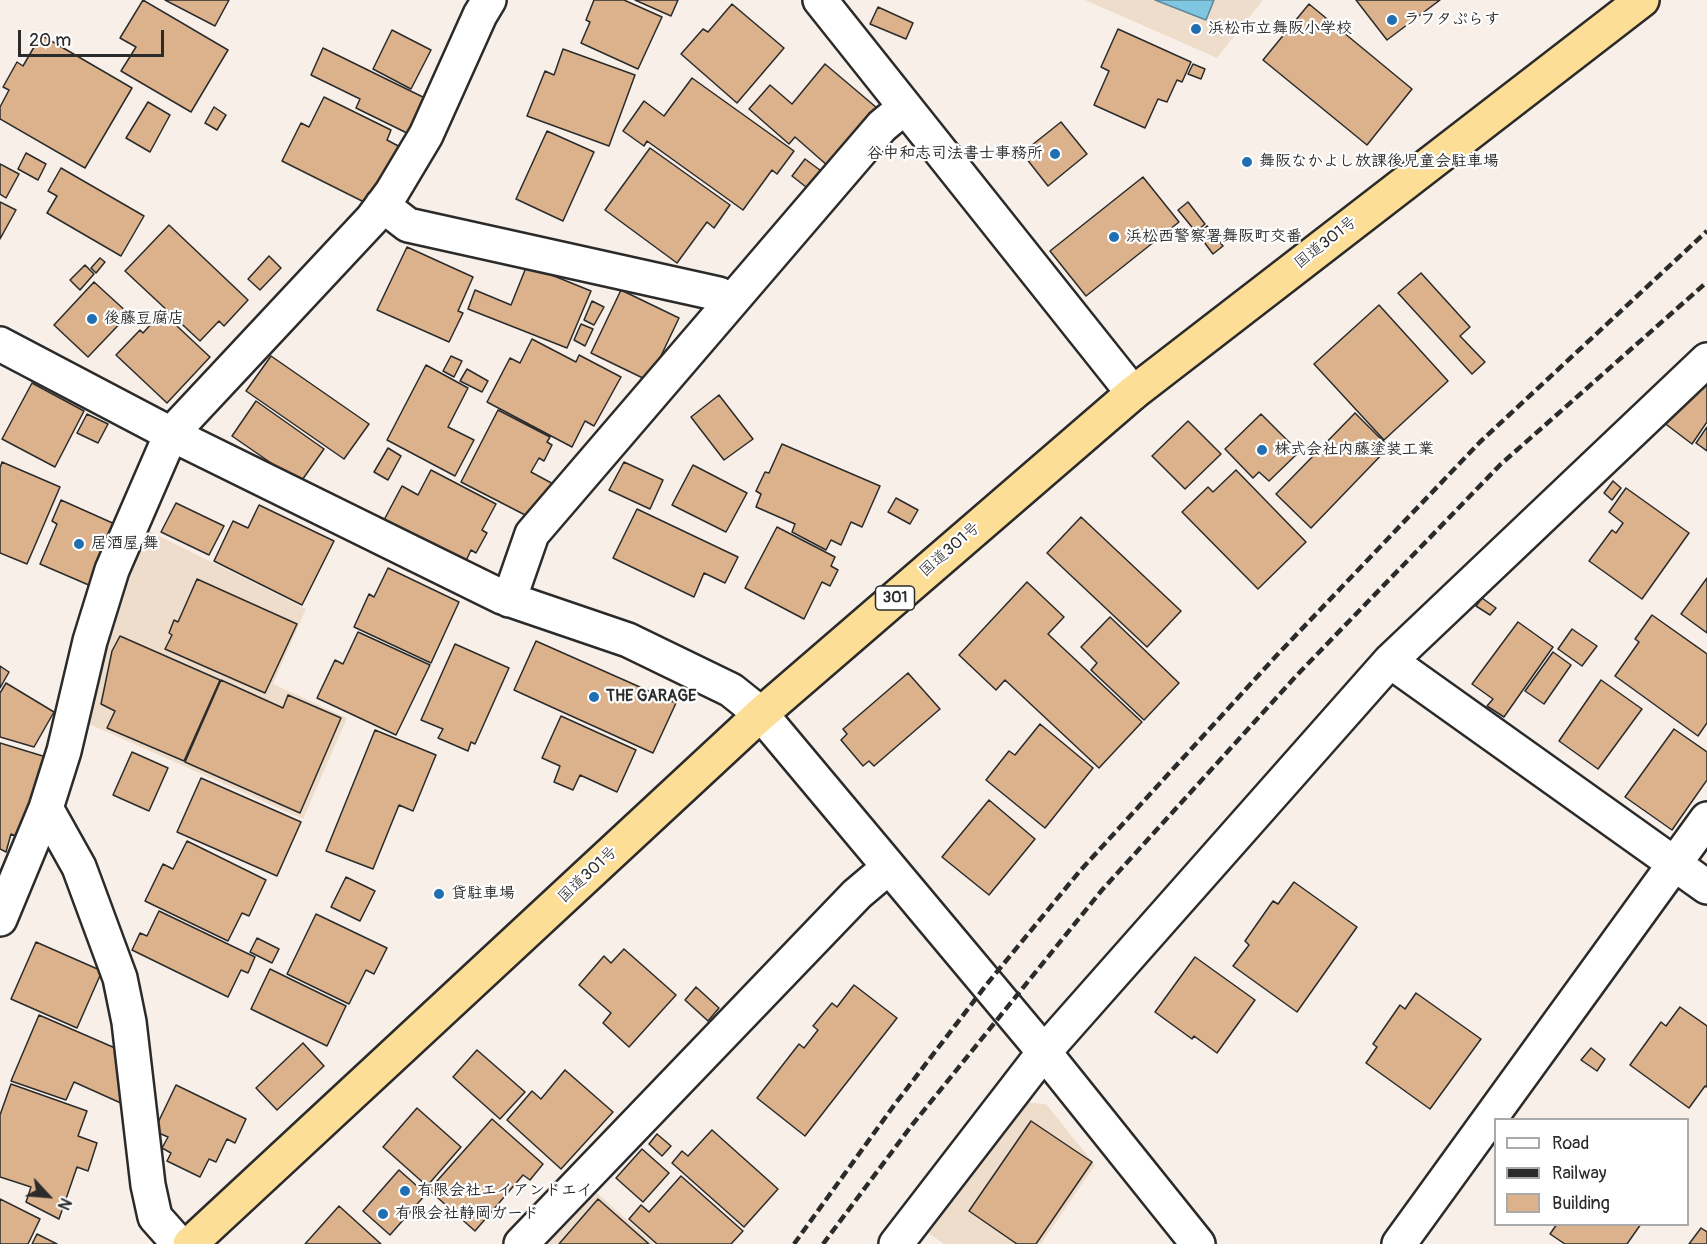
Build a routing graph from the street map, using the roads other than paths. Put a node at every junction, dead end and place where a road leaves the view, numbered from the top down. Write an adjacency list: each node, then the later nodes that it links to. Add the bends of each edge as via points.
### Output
1 (489, 0): 5 (street, via 426,135)
2 (820, 0): 4 (street)
3 (1642, 0): 9 (highway, 国道301号 / 301)
4 (905, 107): 6 (street, via 882,126); 9 (street)
5 (382, 205): 6 (street, via 408,225 719,294); 10 (street)
6 (730, 303): 11 (street, via 532,534)
7 (0, 344): 10 (street)
8 (1707, 360): 12 (street)
9 (1133, 393): 13 (highway, 国道301号 / 301)
10 (171, 434): 11 (street); 14 (street, via 112,570)
11 (509, 600): 13 (street, via 628,640 731,690)
12 (1390, 661): 16 (street); 20 (street)
13 (761, 714): 17 (street); 22 (highway, 国道301号 / 301)
14 (46, 808): 19 (street); 21 (street, via 79,867 120,978 155,1218)
15 (1707, 819): 16 (street)
16 (1675, 864): 18 (street); 26 (street)
17 (889, 867): 20 (street); 23 (street, via 857,894)
18 (1707, 887)
19 (0, 919)
20 (1044, 1052): 24 (street); 25 (street)
21 (179, 1244)
22 (190, 1244)
23 (521, 1244)
24 (896, 1244)
25 (1198, 1244)
26 (1399, 1244)

